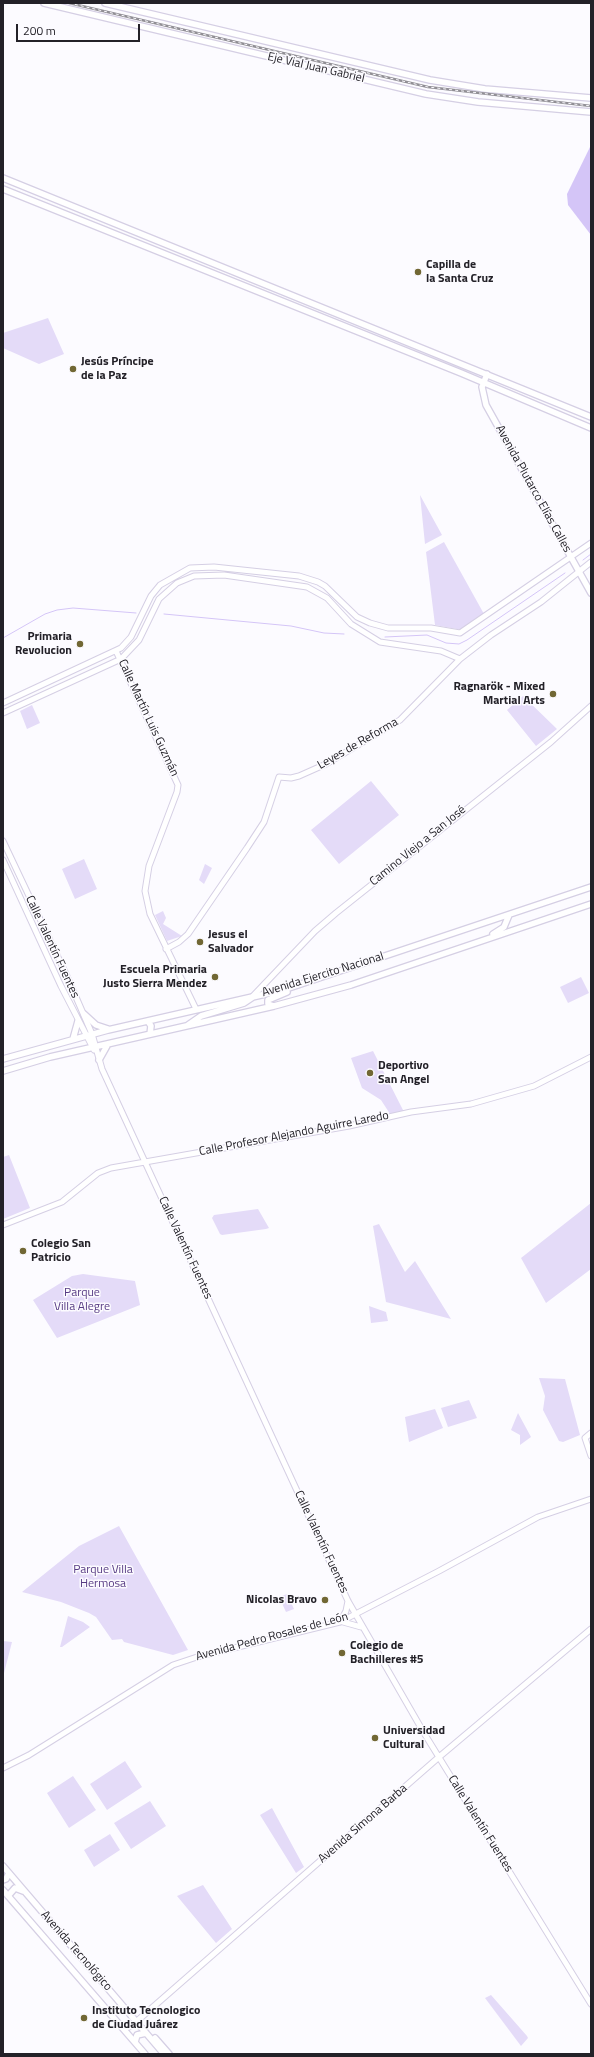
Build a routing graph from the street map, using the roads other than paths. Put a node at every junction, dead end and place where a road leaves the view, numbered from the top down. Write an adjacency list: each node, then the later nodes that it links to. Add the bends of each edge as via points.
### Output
1 (44, 3): 4 (main road, Eje Vial Juan Gabriel, via 426,94 478,102)
2 (105, 3): 3 (main road, Eje Vial Juan Gabriel, via 430,80 485,89)
3 (591, 98)
4 (591, 112)
5 (3, 178): 7 (main road)
6 (3, 189): 8 (main road)
7 (487, 374): 8 (main road); 9 (main road)
8 (483, 383): 10 (main road); 12 (main road, Avenida Plutarco Elías Calles, via 482,393 486,405)
9 (591, 417)
10 (591, 428)
11 (591, 543): 12 (street)
12 (572, 560): 14 (main road, Avenida Plutarco Elías Calles); 19 (street, via 464,632 456,634 431,628 388,628)
13 (591, 562): 14 (street, Leyes de Reforma)
14 (578, 570): 17 (main road, Avenida Plutarco Elías Calles); 23 (street, Leyes de Reforma, via 528,611)
15 (299, 576): 16 (street); 18 (street, via 325,586); 21 (street, via 214,567 190,568 160,585 151,596 131,637)
16 (298, 584): 20 (street, via 327,598); 22 (street, via 224,575 194,576 186,579 159,599 139,640)
17 (591, 593)
18 (357, 617): 19 (street); 20 (street)
19 (370, 623): 20 (street)
20 (363, 633): 23 (street, via 390,645 441,651)
21 (116, 651): 22 (street, Calle Martín Luis Guzmán); 24 (street)
22 (120, 659): 26 (street); 33 (street, Calle Martín Luis Guzmán, via 178,785 145,883 150,914)
23 (460, 659): 33 (street, Leyes de Reforma, via 400,720 326,764 291,778 279,777 264,822 247,848 188,934 180,942)
24 (3, 703)
25 (591, 706): 37 (street, Camino Viejo a San José, via 551,742 330,917)
26 (3, 713)
27 (3, 841): 34 (street, Calle Valentín Fuentes)
28 (3, 860): 35 (street, Calle Valentín Fuentes)
29 (591, 887): 31 (main road, Avenida Ejercito Nacional)
30 (591, 904): 32 (main road, Avenida Ejercito Nacional)
31 (509, 915): 32 (main road, via 504,927); 36 (main road, Avenida Ejercito Nacional)
32 (490, 938): 38 (main road, Avenida Ejercito Nacional, via 351,985)
33 (166, 949): 39 (street, Calle Martín Luis Guzmán)
34 (66, 974): 35 (street); 40 (street, Calle Valentín Fuentes)
35 (57, 978): 41 (street, Calle Valentín Fuentes)
36 (293, 987): 37 (main road, Avenida Ejercito Nacional); 38 (main road, via 288,992 268,1000 268,1004)
37 (253, 996): 39 (main road, Avenida Ejercito Nacional); 43 (main road, via 244,1003 201,1016)
38 (274, 1006): 43 (main road, Avenida Ejercito Nacional)
39 (196, 1009): 42 (main road, Avenida Ejercito Nacional)
40 (84, 1014): 44 (main road, via 96,1025); 45 (street, Calle Valentín Fuentes)
41 (78, 1021): 47 (street, Calle Valentín Fuentes); 48 (main road)
42 (148, 1021): 44 (main road, Avenida Ejercito Nacional); 46 (main road, via 151,1026)
43 (186, 1026): 46 (main road, Avenida Ejercito Nacional)
44 (108, 1030): 45 (main road, Avenida Ejercito Nacional)
45 (92, 1034): 47 (main road, Avenida Ejercito Nacional); 51 (street, Calle Valentín Fuentes)
46 (150, 1034): 49 (main road, Avenida Ejercito Nacional)
47 (85, 1036): 48 (main road, Avenida Ejercito Nacional); 51 (street, Calle Valentín Fuentes)
48 (73, 1039): 50 (main road, Avenida Ejercito Nacional)
49 (108, 1044): 51 (main road, Avenida Ejercito Nacional); 53 (main road)
50 (47, 1046): 54 (main road, Avenida Ejercito Nacional); 55 (main road, via 26,1054)
51 (94, 1047): 53 (street, Calle Valentín Fuentes); 55 (main road, Avenida Ejercito Nacional)
52 (591, 1057): 57 (street, Calle Profesor Alejando Aguirre Laredo, via 534,1086 477,1103 412,1112 350,1126)
53 (98, 1058): 57 (street, Calle Valentín Fuentes)
54 (3, 1059)
55 (27, 1063): 56 (main road, Avenida Ejercito Nacional)
56 (3, 1071)
57 (146, 1162): 58 (street, Calle Profesor Alejando Aguirre Laredo, via 103,1170 62,1202); 62 (street, Calle Valentín Fuentes)
58 (3, 1225)
59 (591, 1433): 60 (street, via 585,1438)
60 (591, 1456)
61 (591, 1499): 63 (street, Avenida Pedro Rosales de León, via 538,1517)
62 (348, 1603): 63 (street, via 354,1608); 64 (street, Calle Valentín Fuentes); 65 (street)
63 (364, 1610): 64 (street, Avenida Pedro Rosales de León)
64 (355, 1615): 65 (street, Avenida Pedro Rosales de León); 66 (street, Calle Valentín Fuentes)
65 (340, 1622): 66 (street, via 347,1621); 69 (street, Avenida Pedro Rosales de León, via 179,1662 29,1755)
66 (361, 1626): 68 (street, Calle Valentín Fuentes)
67 (591, 1629): 68 (street, Avenida Simona Barba)
68 (439, 1757): 76 (street, Calle Valentín Fuentes); 77 (street, Avenida Simona Barba)
69 (3, 1768)
70 (3, 1866): 71 (main road, Avenida Tecnológico)
71 (9, 1873): 72 (main road); 74 (main road, Avenida Tecnológico)
72 (3, 1880)
73 (3, 1890): 75 (main road, Avenida Tecnológico)
74 (25, 1892): 75 (main road, via 15,1888); 77 (main road, Avenida Tecnológico)
75 (8, 1896): 78 (main road, Avenida Tecnológico)
76 (591, 2004)
77 (136, 2021): 78 (main road, via 128,2027); 79 (main road, Avenida Tecnológico); 83 (main road, via 148,2030)
78 (121, 2026): 80 (main road, Avenida Tecnológico)
79 (146, 2033): 80 (main road, via 137,2035); 82 (main road, Avenida Tecnológico)
80 (135, 2042): 81 (main road, Avenida Tecnológico)
81 (145, 2054)
82 (164, 2054)
83 (169, 2054)

